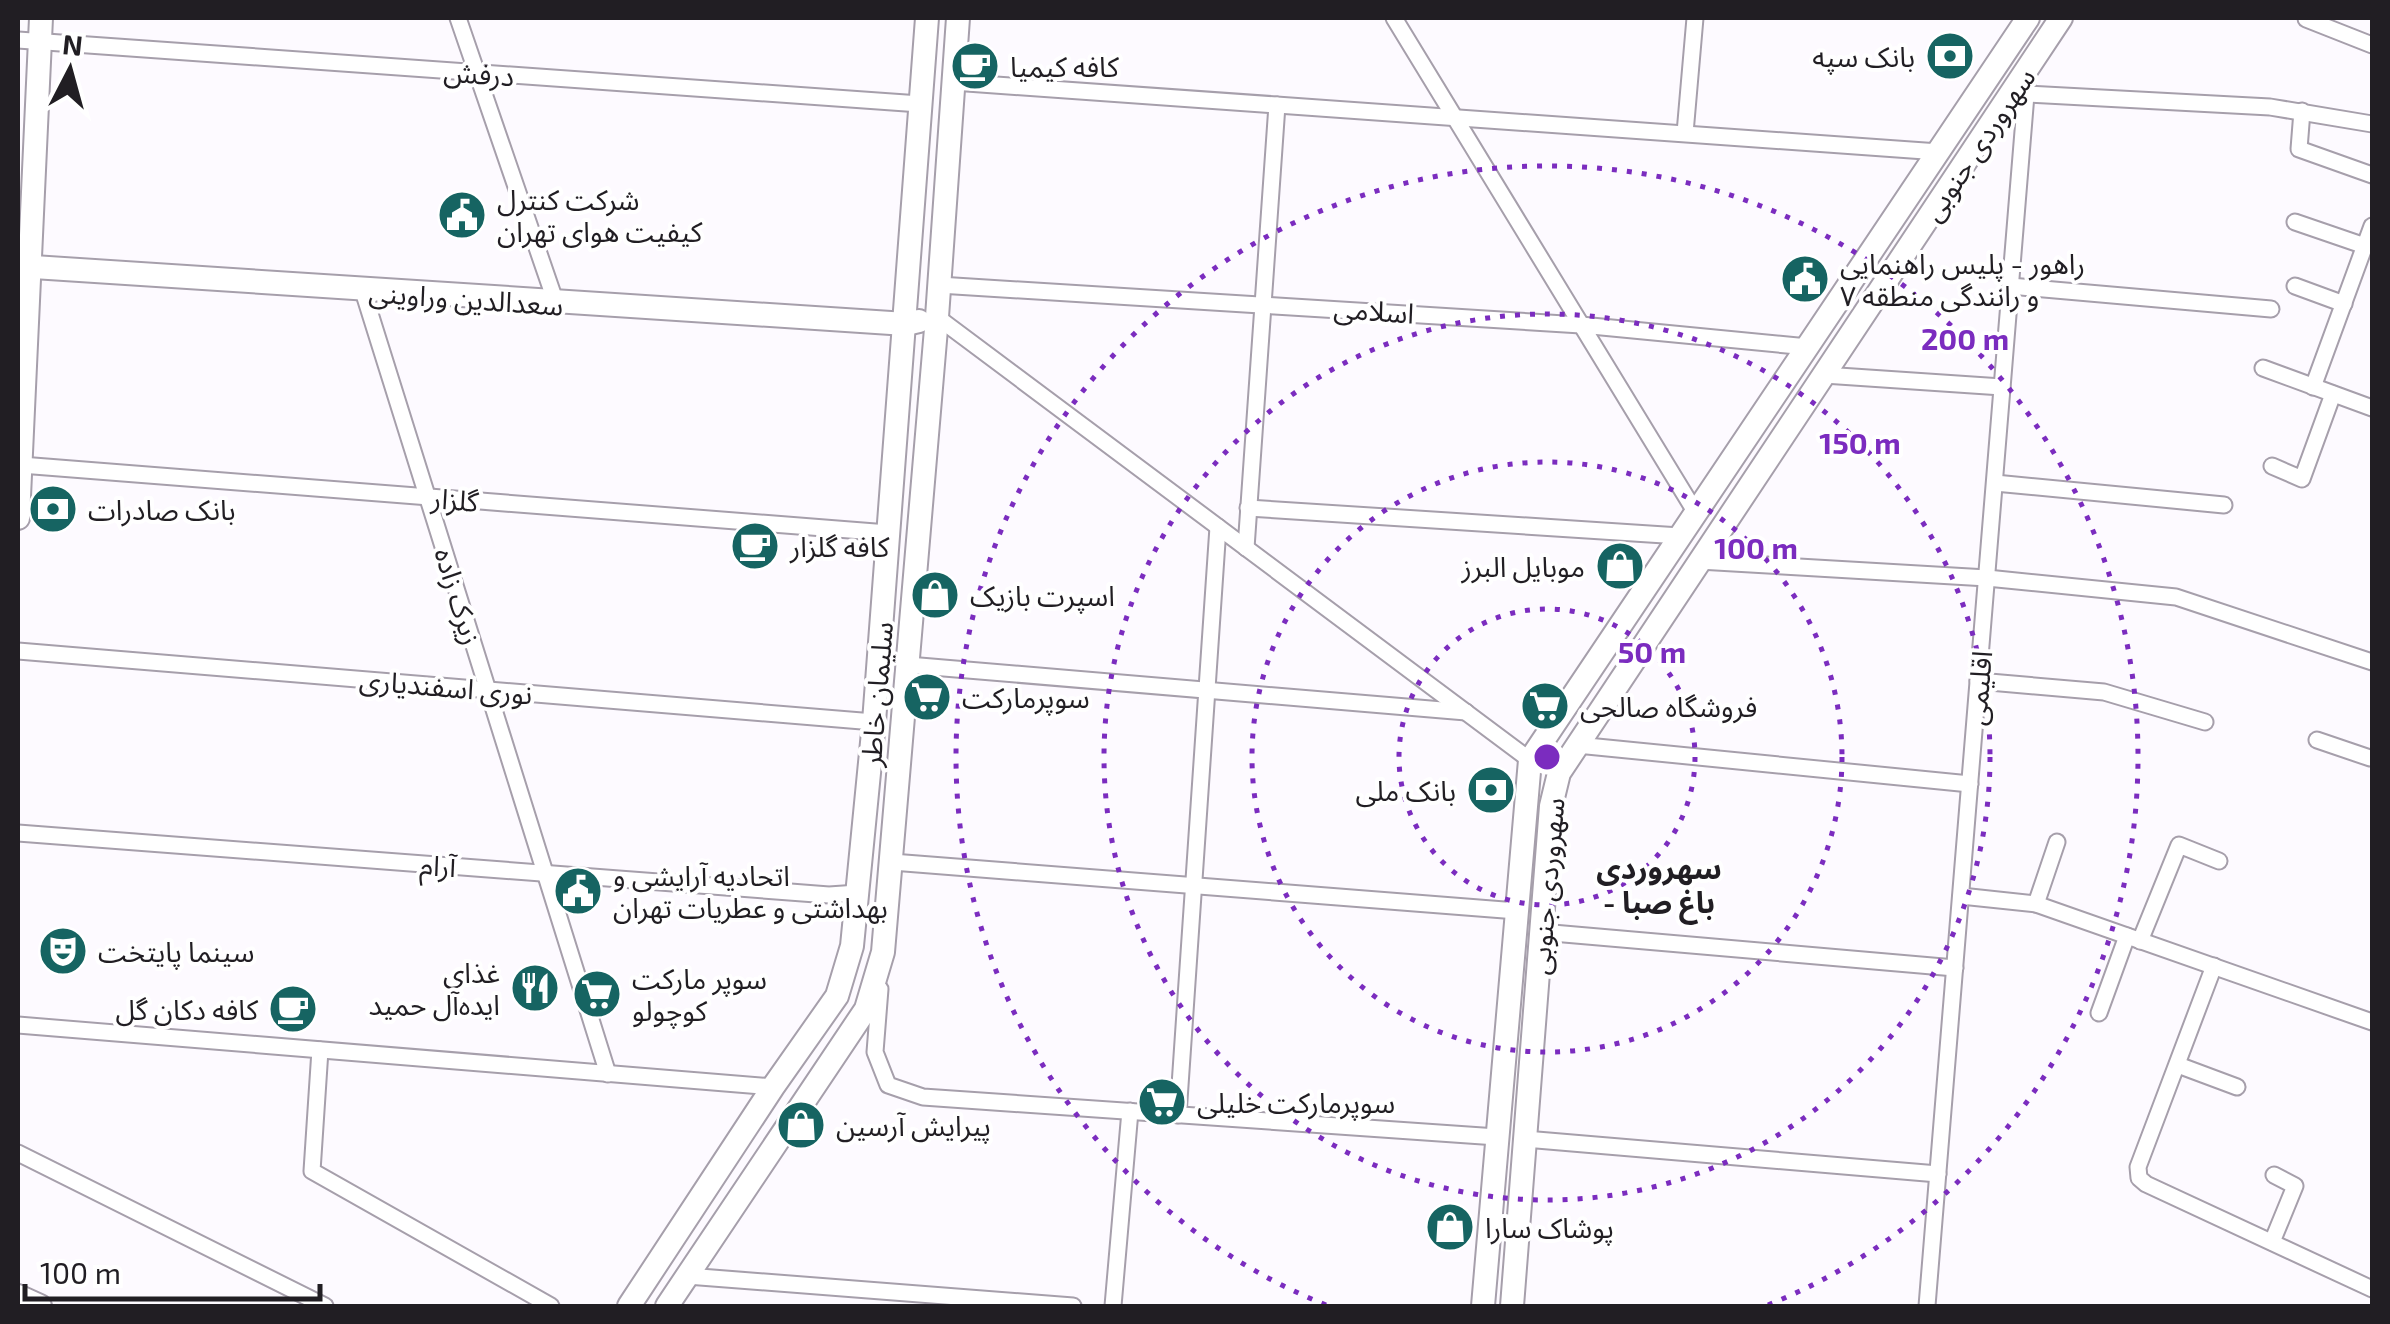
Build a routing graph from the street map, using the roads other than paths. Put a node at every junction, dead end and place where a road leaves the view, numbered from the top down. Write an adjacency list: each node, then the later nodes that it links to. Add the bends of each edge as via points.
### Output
1 (40, 18): 10 (main road)
2 (458, 18): 13 (street)
3 (926, 18): 16 (main road, سلیمان خاطر)
4 (958, 18): 14 (main road, سلیمان خاطر)
5 (1394, 18): 19 (street)
6 (1694, 18): 21 (street)
7 (2028, 18): 22 (main road, سهروردی جنوبی)
8 (2062, 18): 12 (main road, سهروردی جنوبی)
9 (2306, 19): 11 (street)
10 (28, 41): 13 (street, درفش); 27 (main road)
11 (2372, 45)
12 (2028, 70): 15 (street, اقلیمی); 23 (main road, سهروردی جنوبی)
13 (477, 73): 16 (street, درفش); 33 (street)
14 (953, 82): 17 (street); 28 (main road, سلیمان خاطر)
15 (2026, 94): 18 (street); 29 (street, اقلیمی)
16 (920, 104): 37 (main road, سلیمان خاطر)
17 (1276, 105): 19 (street); 32 (street)
18 (2302, 111): 20 (street); 24 (street, via 2298,149)
19 (1454, 118): 21 (street); 38 (street)
20 (2372, 124)
21 (1685, 134): 22 (street)
22 (1939, 152): 23 (main road); 39 (main road, سهروردی جنوبی)
23 (1962, 167): 41 (main road, سهروردی جنوبی)
24 (2372, 175)
25 (2295, 222): 26 (street)
26 (2370, 235): 34 (street)
27 (22, 266): 31 (main road, سعدالدین وراوینی); 42 (main road)
28 (939, 285): 32 (street, اسلامی); 36 (main road, سلیمان خاطر)
29 (2010, 286): 35 (street); 44 (street, اقلیمی)
30 (2294, 286): 34 (street)
31 (364, 291): 33 (main road, سعدالدین وراوینی); 50 (street, زیرک زاده)
32 (1263, 302): 38 (street, اسلامی); 52 (street)
33 (556, 303): 37 (main road, سعدالدین وراوینی)
34 (2344, 304): 43 (street)
35 (2271, 309)
36 (937, 317): 37 (main road, سعدالدین وراوینی); 55 (street); 63 (main road, سلیمان خاطر)
37 (906, 324): 56 (main road, سلیمان خاطر)
38 (1581, 325): 39 (street, اسلامی); 53 (street)
39 (1808, 347): 53 (main road, سهروردی جنوبی)
40 (2263, 368): 43 (street)
41 (1824, 375): 44 (street); 59 (main road, سهروردی جنوبی)
42 (20, 386): 47 (main road)
43 (2313, 387): 45 (street)
44 (2002, 388): 49 (street, اقلیمی)
45 (2334, 394): 46 (street); 48 (street, via 2302,479)
46 (2372, 408)
47 (21, 465): 50 (street, گلزار); 54 (main road)
48 (2272, 466)
49 (1994, 483): 51 (street); 60 (street, اقلیمی)
50 (428, 496): 56 (street, گلزار); 65 (street, زیرک زاده)
51 (2224, 505)
52 (1248, 508): 57 (street); 58 (street)
53 (1696, 514): 57 (main road, سهروردی جنوبی)
54 (18, 518)
55 (1218, 527): 58 (street); 66 (street)
56 (888, 533): 68 (main road, سلیمان خاطر)
57 (1680, 536): 73 (main road, سهروردی جنوبی)
58 (1246, 548): 67 (street)
59 (1700, 561): 60 (street); 71 (main road, سهروردی جنوبی)
60 (1987, 578): 62 (street, via 2176,597); 64 (street, اقلیمی)
61 (18, 652): 65 (street, نوری اسفندیاری)
62 (2372, 662)
63 (908, 664): 66 (street); 78 (main road, سلیمان خاطر)
64 (1978, 682): 69 (street, via 2104,692); 74 (street, اقلیمی)
65 (489, 690): 68 (street, نوری اسفندیاری); 79 (street, زیرک زاده)
66 (1205, 691): 67 (street); 80 (street)
67 (1466, 712): 73 (street)
68 (874, 722): 81 (main road, سلیمان خاطر)
69 (2205, 722)
70 (2316, 740): 72 (street)
71 (1577, 745): 74 (street); 85 (main road, سهروردی جنوبی, via 1559,773 1551,806)
72 (2370, 758)
73 (1530, 760): 84 (main road, سهروردی جنوبی)
74 (1970, 784): 82 (street, اقلیمی)
75 (18, 833): 79 (street, آرام)
76 (2057, 842): 83 (street)
77 (2218, 861): 86 (street, via 2179,845)
78 (892, 862): 80 (street); 87 (main road, سلیمان خاطر)
79 (546, 873): 81 (street, آرام); 95 (street, زیرک زاده)
80 (1192, 886): 84 (street); 99 (street)
81 (858, 893): 97 (main road, سلیمان خاطر, via 837,996)
82 (1961, 896): 83 (street); 89 (street, اقلیمی)
83 (2036, 904): 86 (street)
84 (1517, 911): 100 (main road, سهروردی جنوبی)
85 (1541, 932): 89 (street); 101 (main road, سهروردی جنوبی)
86 (2133, 939): 88 (street); 90 (street)
87 (882, 952): 98 (street, via 875,1052 888,1086 923,1097); 106 (main road, سلیمان خاطر, via 866,1009)
88 (2214, 966): 91 (street); 94 (street)
89 (1955, 968): 103 (street, اقلیمی)
90 (2099, 1014)
91 (2372, 1022)
92 (18, 1024): 93 (street)
93 (320, 1050): 95 (street); 111 (street, via 312,1171)
94 (2178, 1065): 96 (street); 105 (street, via 2138,1178)
95 (608, 1074): 97 (street)
96 (2237, 1087)
97 (773, 1088): 112 (main road, سلیمان خاطر)
98 (1130, 1111): 99 (street); 115 (street)
99 (1178, 1114): 100 (street)
100 (1498, 1136): 101 (main road); 116 (main road, سهروردی جنوبی)
101 (1525, 1139): 103 (street); 117 (main road, سهروردی جنوبی)
102 (18, 1153): 110 (street)
103 (1938, 1174): 118 (street, اقلیمی)
104 (2274, 1175): 105 (street, via 2296,1186)
105 (2272, 1242): 107 (street)
106 (687, 1276): 113 (main road, سلیمان خاطر); 114 (street)
107 (2372, 1289)
108 (18, 1296): 109 (main road)
109 (40, 1306)
110 (325, 1306)
111 (551, 1306)
112 (629, 1306)
113 (667, 1306)
114 (1073, 1306)
115 (1113, 1306)
116 (1483, 1306)
117 (1512, 1306)
118 (1927, 1306)

